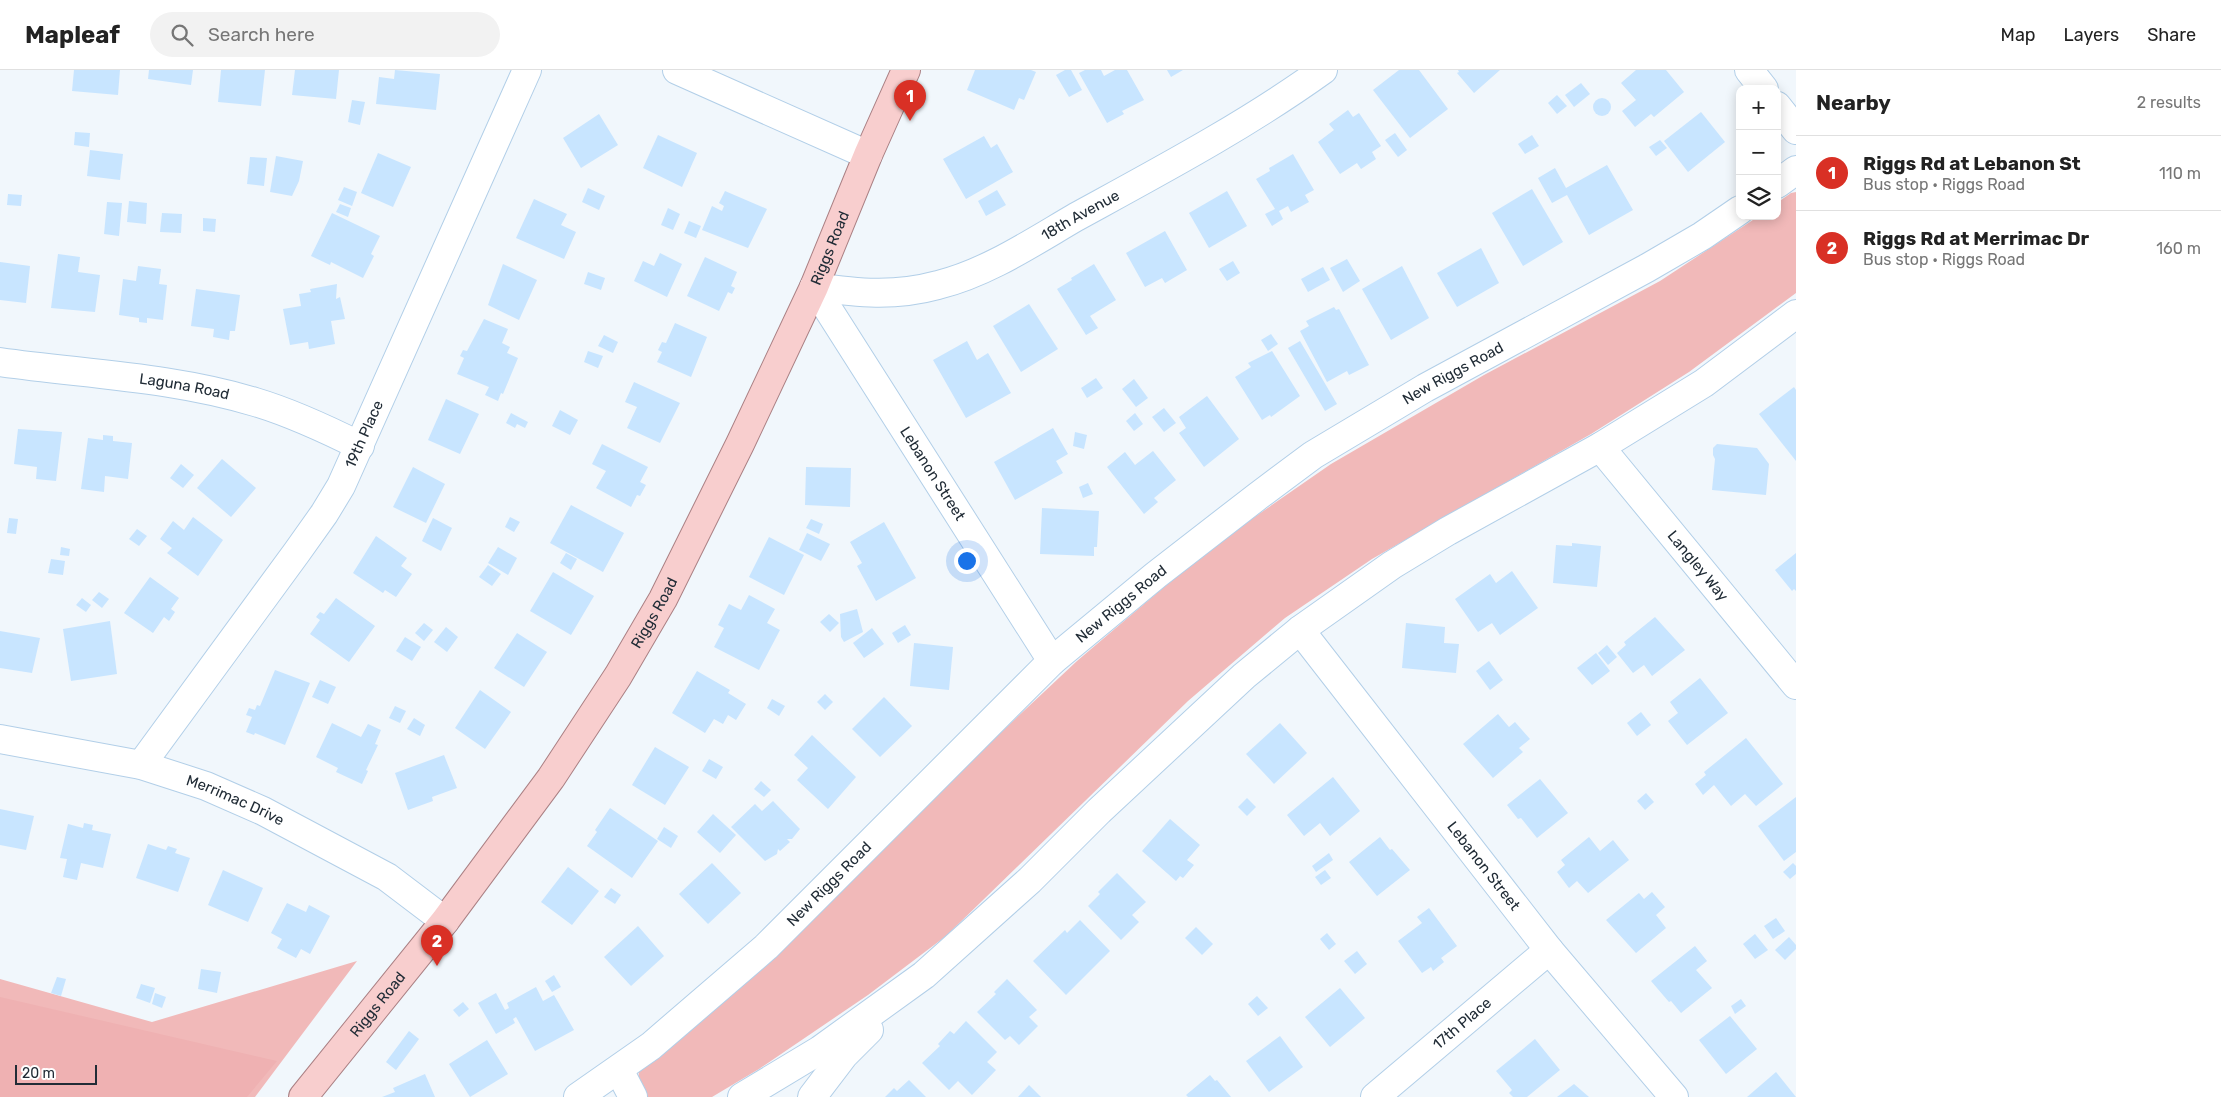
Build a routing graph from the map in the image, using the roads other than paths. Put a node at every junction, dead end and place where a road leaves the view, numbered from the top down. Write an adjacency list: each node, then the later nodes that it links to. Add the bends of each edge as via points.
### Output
1 (527, 70): 16 (street, 19th Place)
2 (677, 70): 9 (street)
3 (906, 70): 9 (main road, Riggs Road)
4 (1323, 70): 13 (street, 18th Avenue, via 1207,144 968,275 896,293 860,294)
5 (1749, 70): 6 (street)
6 (1761, 85)
7 (1781, 111): 8 (street)
8 (1796, 130)
9 (868, 154): 13 (main road, Riggs Road)
10 (1796, 170): 11 (street)
11 (1781, 181)
12 (1736, 213): 19 (street, New Riggs Road, via 1655,263 1426,388 1313,455 1156,575)
13 (814, 287): 19 (street, Lebanon Street); 23 (main road, Riggs Road, via 663,598 618,676 551,778)
14 (1796, 314): 17 (street, via 1704,384)
15 (0, 362): 16 (street, Laguna Road, via 150,380 228,394 289,413)
16 (360, 446): 22 (street, 19th Place, via 324,514)
17 (1600, 447): 18 (street, via 1408,555); 20 (street, Langley Way)
18 (1300, 630): 24 (street, Lebanon Street); 25 (street, via 1244,676 1030,880)
19 (1052, 661): 26 (street, New Riggs Road, via 766,947 651,1046)
20 (1796, 685)
21 (0, 739): 22 (street, Merrimac Drive)
22 (141, 765): 23 (street, Merrimac Drive, via 206,786 263,810 387,877)
23 (445, 921): 27 (main road, Riggs Road)
24 (1549, 950): 32 (street, 17th Place); 33 (street, Lebanon Street)
25 (924, 975): 30 (street, via 820,1050); 31 (street, via 844,1055)
26 (618, 1070): 28 (street, New Riggs Road); 29 (street)
27 (303, 1097)
28 (578, 1097)
29 (634, 1097)
30 (742, 1097)
31 (812, 1097)
32 (1375, 1097)
33 (1674, 1097)

